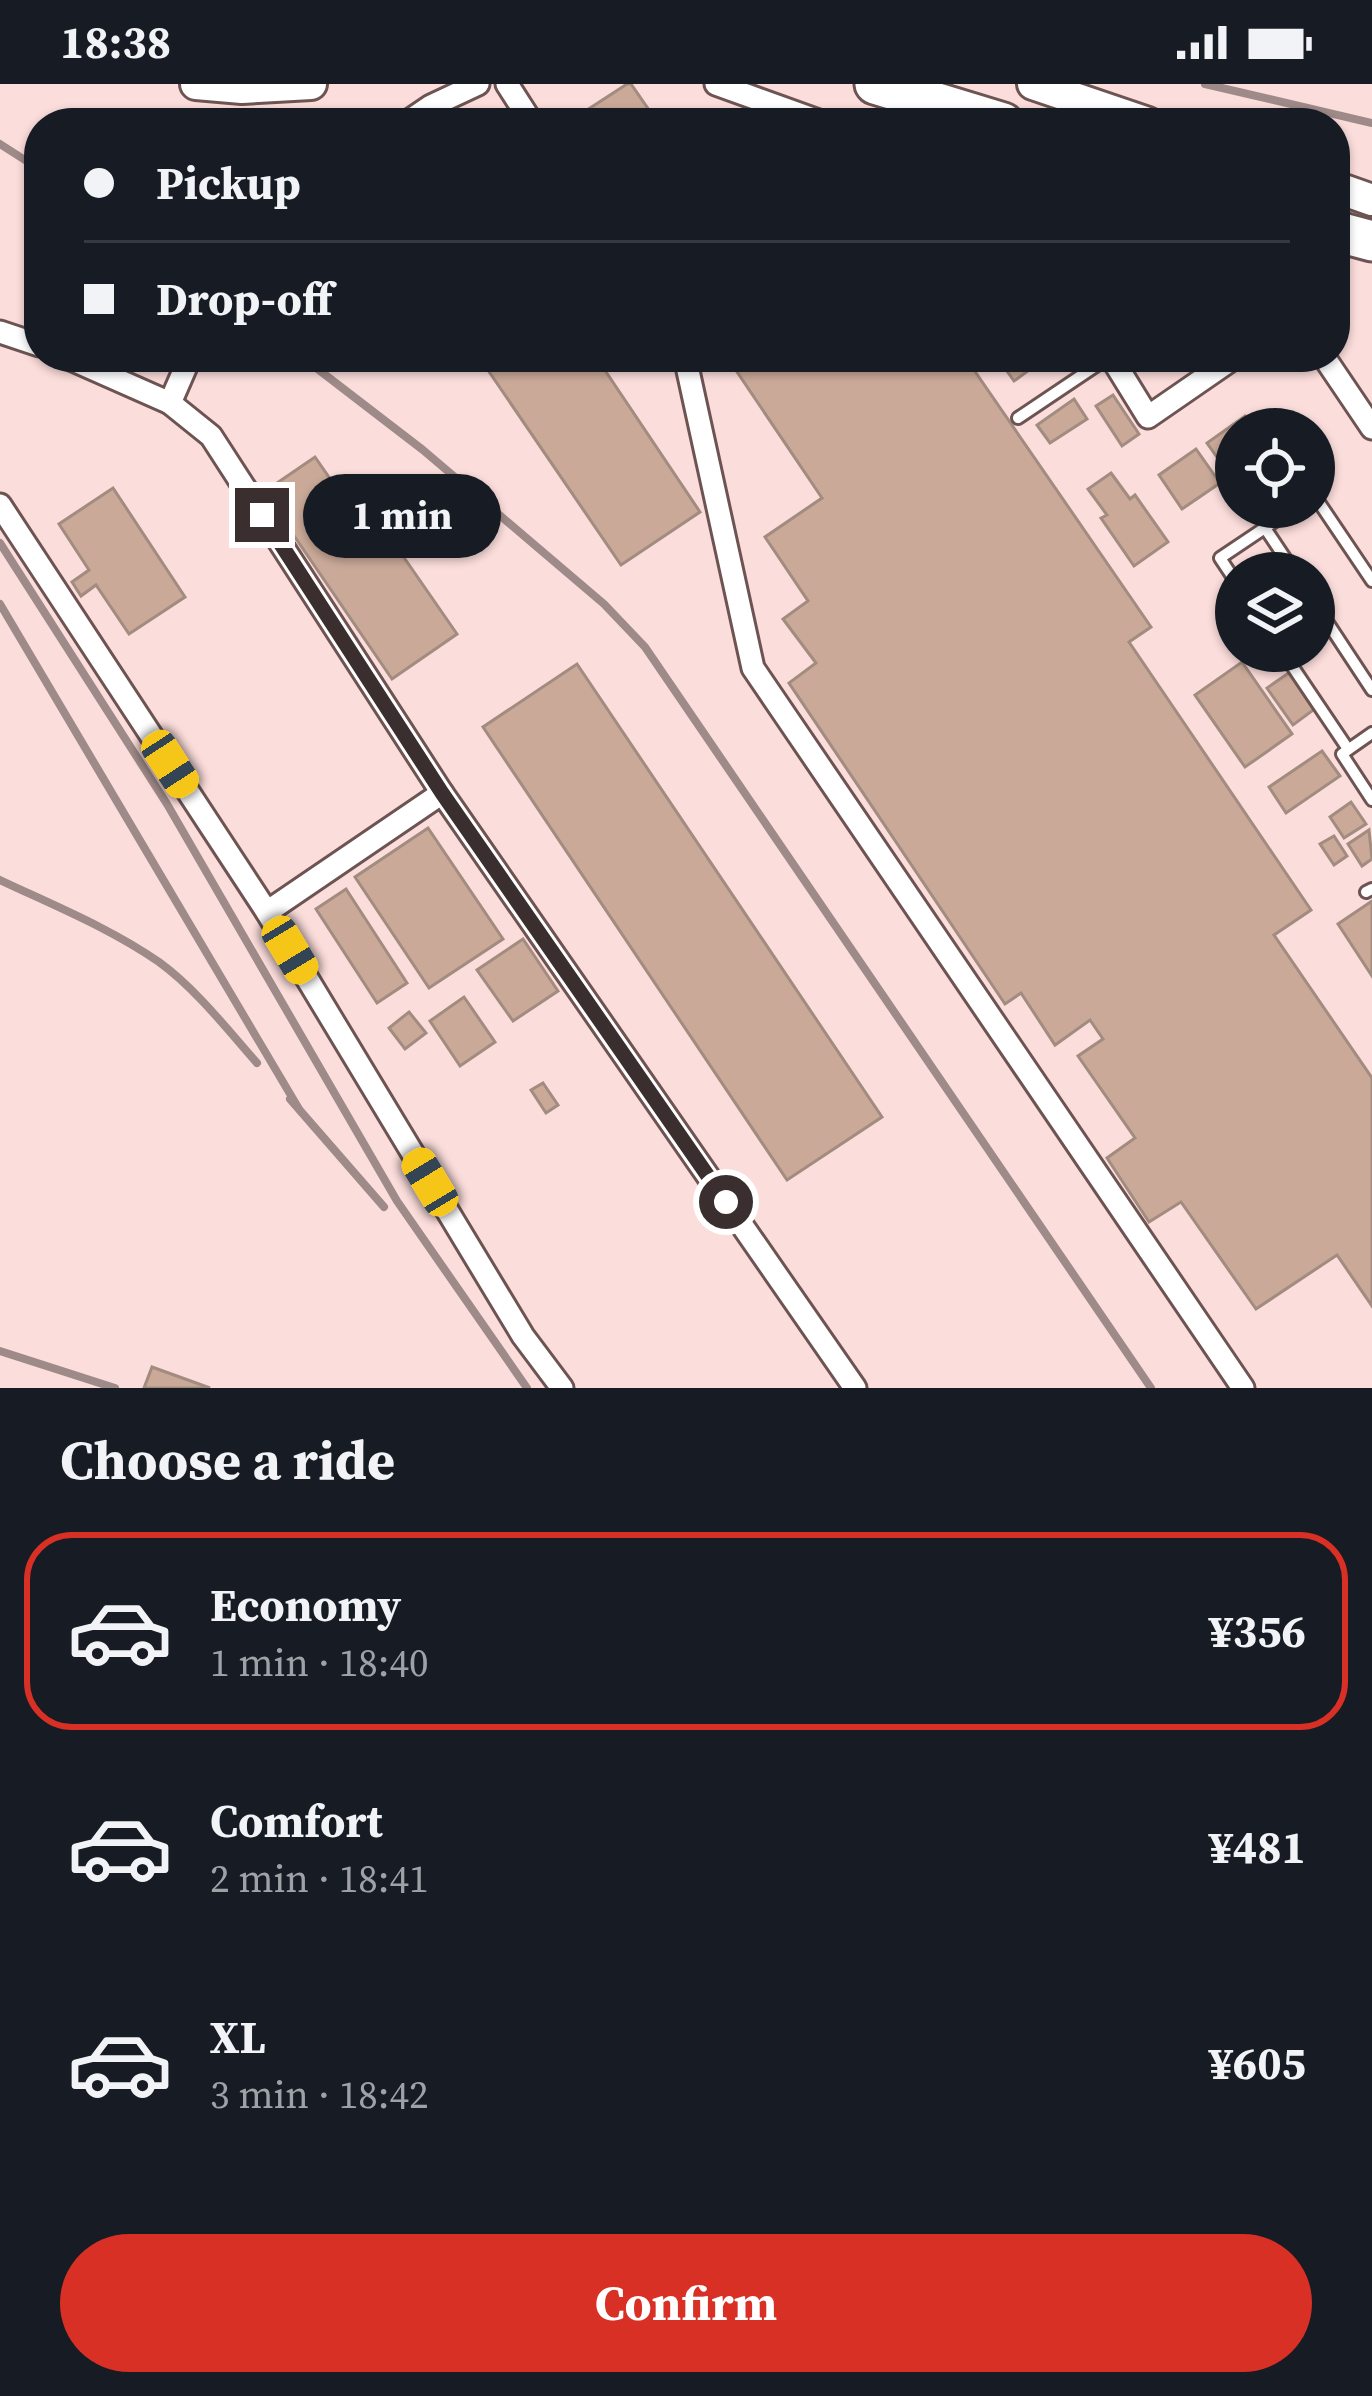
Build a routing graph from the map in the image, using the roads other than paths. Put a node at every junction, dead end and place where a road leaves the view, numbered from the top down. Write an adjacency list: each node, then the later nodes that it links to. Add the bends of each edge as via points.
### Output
1 (196, 84): 2 (street)
2 (311, 84)
3 (478, 84): 8 (street)
4 (716, 84): 9 (street)
5 (860, 84): 10 (street)
6 (875, 84): 11 (highway)
7 (1033, 84): 12 (street)
8 (428, 108)
9 (782, 108)
10 (947, 108)
11 (953, 108)
12 (1104, 108)
13 (100, 372): 20 (street)
14 (183, 372): 20 (street)
15 (688, 372): 39 (street, via 753,668)
16 (1087, 372): 21 (lane)
17 (1120, 372): 18 (street, via 1148,417)
18 (1213, 372)
19 (1334, 372): 22 (street)
20 (170, 403): 34 (street, via 211,436)
21 (1018, 418)
22 (1372, 428)
23 (0, 505): 36 (street)
24 (1335, 526): 28 (lane)
25 (1265, 528): 26 (lane); 27 (lane)
26 (1229, 552)
27 (1281, 552)
28 (1372, 580)
29 (1335, 634): 31 (lane)
30 (1296, 672): 33 (lane)
31 (1372, 690)
32 (1372, 733): 33 (lane)
33 (1348, 749): 35 (lane, via 1342,754)
34 (442, 793): 36 (street); 38 (street)
35 (1372, 800)
36 (267, 912): 37 (street)
37 (562, 1388)
38 (855, 1388)
39 (1243, 1388)

